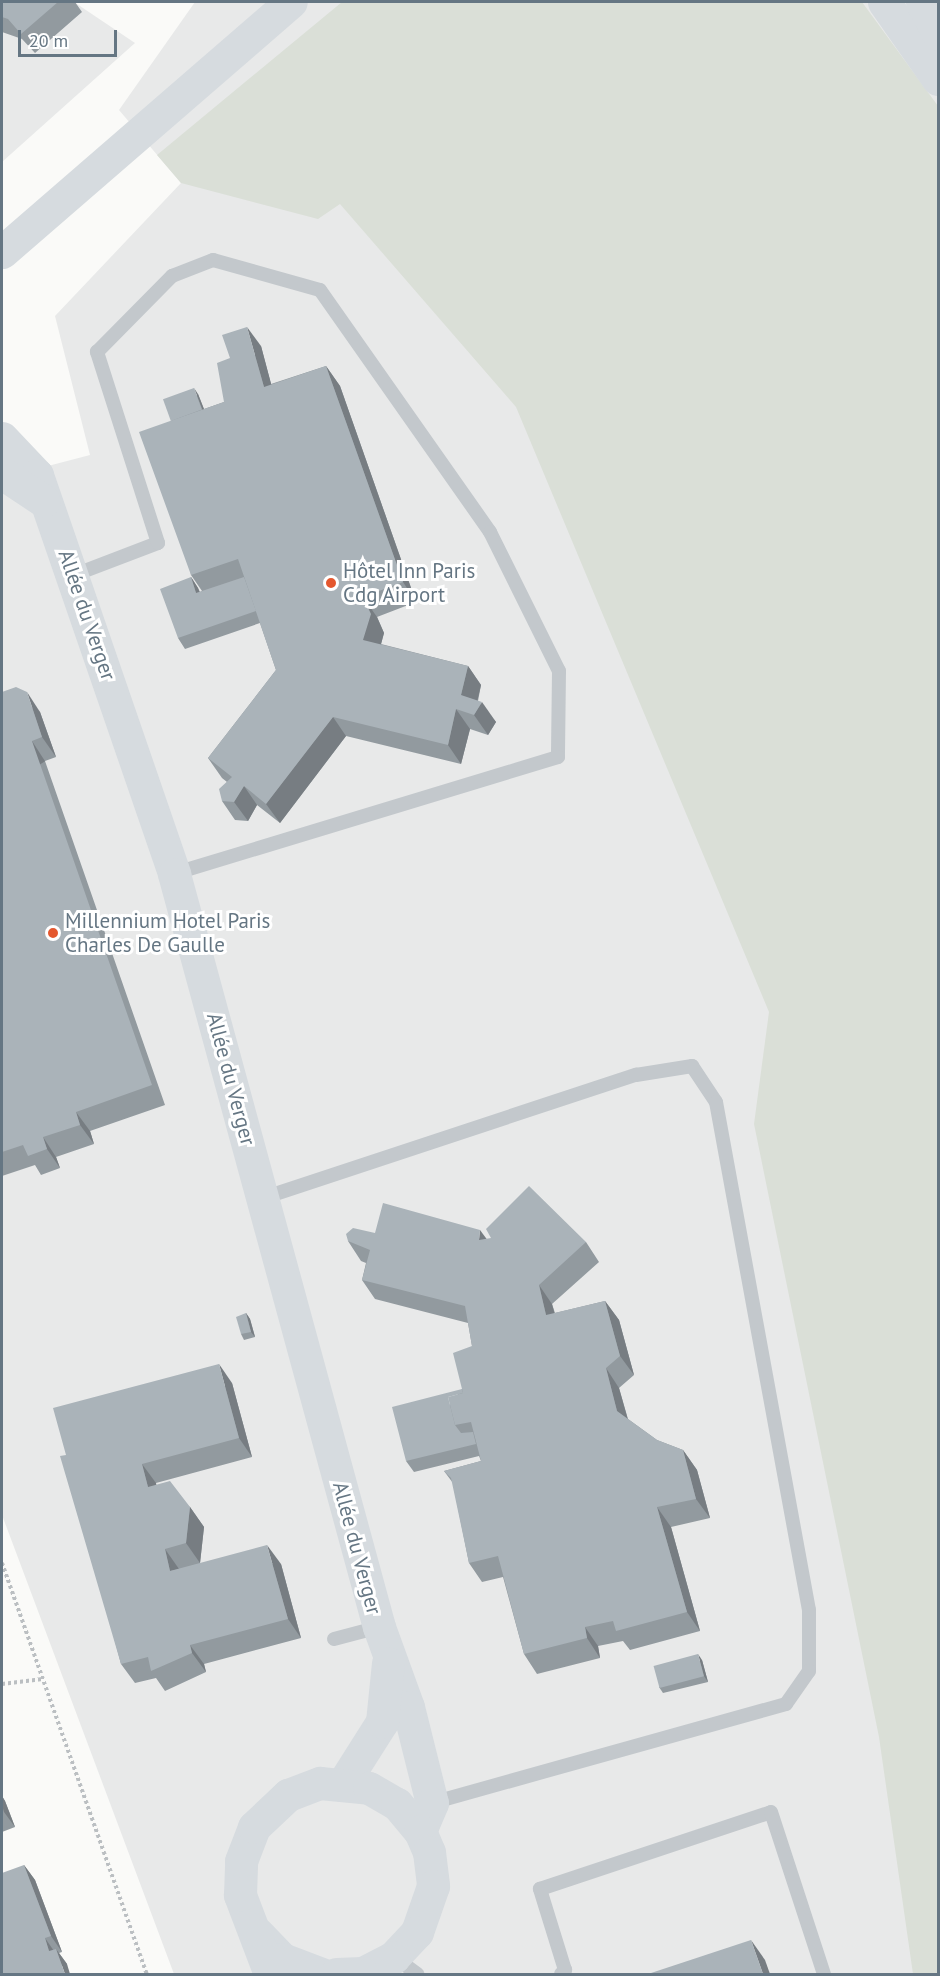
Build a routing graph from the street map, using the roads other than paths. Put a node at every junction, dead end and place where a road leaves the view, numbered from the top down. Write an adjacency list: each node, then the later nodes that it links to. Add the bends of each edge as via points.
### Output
1 (282, 2): 5 (main road)
2 (291, 2): 5 (main road)
3 (884, 2): 7 (main road)
4 (922, 2): 6 (main road)
5 (260, 26): 8 (main road)
6 (939, 34)
7 (939, 80)
8 (4, 252)
9 (2, 438): 11 (main road, Allée du Verger, via 37,475)
10 (2, 472): 11 (main road)
11 (48, 504): 12 (main road, Allée du Verger)
12 (74, 575): 13 (main road, Allée du Verger); 13 (lane, via 158,543 97,352 172,276 213,260 320,290 490,532 559,671 558,757)
13 (174, 874): 14 (main road, Allée du Verger)
14 (263, 1198): 15 (main road, Allée du Verger); 19 (lane, via 636,1075 692,1066 716,1102 809,1610 809,1671 786,1704)
15 (378, 1627): 16 (lane); 17 (main road, Allée du Verger)
16 (334, 1639)
17 (388, 1661): 18 (main road, Allée du Verger, via 382,1722); 19 (main road, Allée du Verger, via 408,1707)
18 (342, 1785): 19 (main road, via 369,1788); 20 (main road, via 320,1783 288,1795 254,1827 241,1861 240,1894)
19 (426, 1817): 21 (main road, via 433,1886)
20 (252, 1928): 22 (main road); 23 (main road, via 282,1959)
21 (406, 1965): 24 (main road)
22 (270, 1974)
23 (322, 1974)
24 (336, 1974)
25 (561, 1974): 26 (lane, via 565,1970 540,1889 771,1812)
26 (824, 1974)

